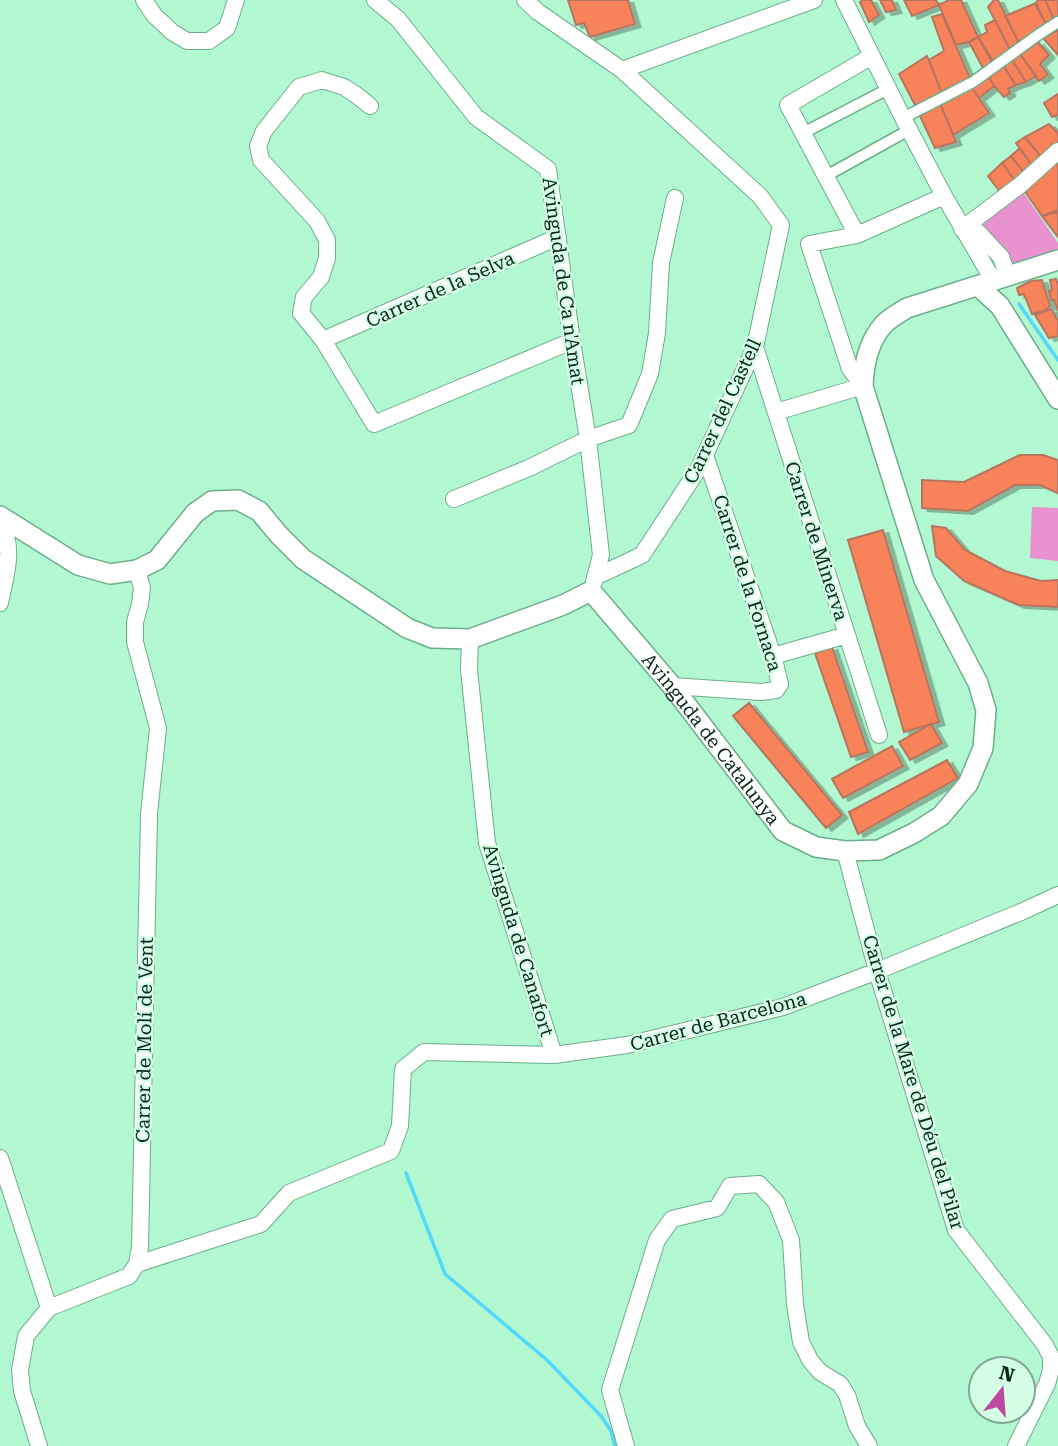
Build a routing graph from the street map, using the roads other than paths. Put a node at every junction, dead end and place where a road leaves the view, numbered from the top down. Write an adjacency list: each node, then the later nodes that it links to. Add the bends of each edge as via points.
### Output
1 (144, 0): 2 (street, via 172,32 187,41 209,41 227,29)
2 (236, 0)
3 (375, 0): 20 (street, Avinguda de Ca n'Amat, via 398,19 477,117 548,169)
4 (525, 0): 9 (street, Carrer del Castell)
5 (814, 0): 9 (street)
6 (847, 1): 8 (street)
7 (1058, 22): 12 (street)
8 (872, 56): 10 (street); 13 (street, via 788,105)
9 (622, 70): 25 (street, Carrer del Castell, via 760,196 781,225)
10 (888, 89): 12 (street); 13 (street)
11 (370, 106): 23 (street, via 344,87 322,80 299,87 258,145 261,160 317,221 327,240 321,277 304,297 301,313)
12 (906, 124): 15 (street); 16 (street)
13 (803, 133): 15 (street)
14 (1058, 151): 18 (street)
15 (826, 176): 19 (street)
16 (944, 196): 18 (street); 19 (street)
17 (675, 198): 29 (street, via 661,263 650,374 629,425)
18 (962, 229): 22 (street, via 974,228 1001,257)
19 (857, 234): 26 (street, via 808,244 850,369)
20 (558, 237): 23 (street, Carrer de la Selva); 24 (street, Avinguda de Ca n'Amat)
21 (1058, 260): 22 (street, Avinguda de Catalunya)
22 (993, 281): 26 (street, Avinguda de Catalunya, via 907,308 885,323 872,340 864,363); 27 (street, via 1000,306)
23 (323, 340): 24 (street, via 374,424)
24 (572, 341): 29 (street, Avinguda de Ca n'Amat)
25 (755, 347): 28 (street, Carrer de Minerva); 30 (street, Carrer del Castell)
26 (863, 387): 28 (street); 41 (street, Avinguda de Catalunya, via 924,580 978,683 986,710 983,748 968,783 942,816 879,850)
27 (1058, 399)
28 (776, 412): 36 (street, Carrer de Minerva)
29 (588, 439): 31 (street); 34 (street, Avinguda de Ca n'Amat, via 601,555)
30 (705, 455): 34 (street, Carrer del Castell, via 642,555); 38 (street, Carrer de la Fornaca)
31 (454, 499)
32 (0, 518): 33 (street, via 78,565 110,574); 35 (street, via 10,550)
33 (137, 570): 37 (street, via 158,559 195,513 212,501 238,500 259,512 303,559 407,628 432,638); 46 (street, Carrer de Molí de Vent, via 142,588 135,642 158,728 149,814)
34 (593, 584): 37 (street, via 563,605); 39 (street, Avinguda de Catalunya)
35 (0, 603)
36 (847, 635): 38 (street); 40 (street, Carrer de Minerva)
37 (470, 639): 44 (street, Avinguda de Canafort, via 469,670 487,843)
38 (773, 656): 39 (street, Carrer de la Fornaca, via 780,684 776,690)
39 (672, 687): 41 (street, Avinguda de Catalunya, via 783,831 816,847)
40 (880, 735)
41 (845, 851): 43 (street, Carrer de la Mare de Déu del Pilar)
42 (1058, 895): 43 (street, Carrer de Barcelona)
43 (877, 971): 44 (street, Carrer de Barcelona, via 783,1007 627,1045); 51 (street, Carrer de la Mare de Déu del Pilar, via 956,1230 1051,1357 1047,1384)
44 (554, 1055): 46 (street, Avinguda de Canafort, via 424,1052 403,1069 400,1126 391,1151 289,1193 261,1224)
45 (0, 1158): 47 (street)
46 (137, 1264): 47 (street, via 129,1276)
47 (49, 1308): 48 (street, via 26,1336 20,1370)
48 (39, 1446)
49 (626, 1446): 50 (street, via 610,1390 657,1240 672,1219 717,1208 730,1186 760,1184 776,1202 791,1240 801,1342 820,1372 840,1384)
50 (869, 1446)
51 (1016, 1446)

